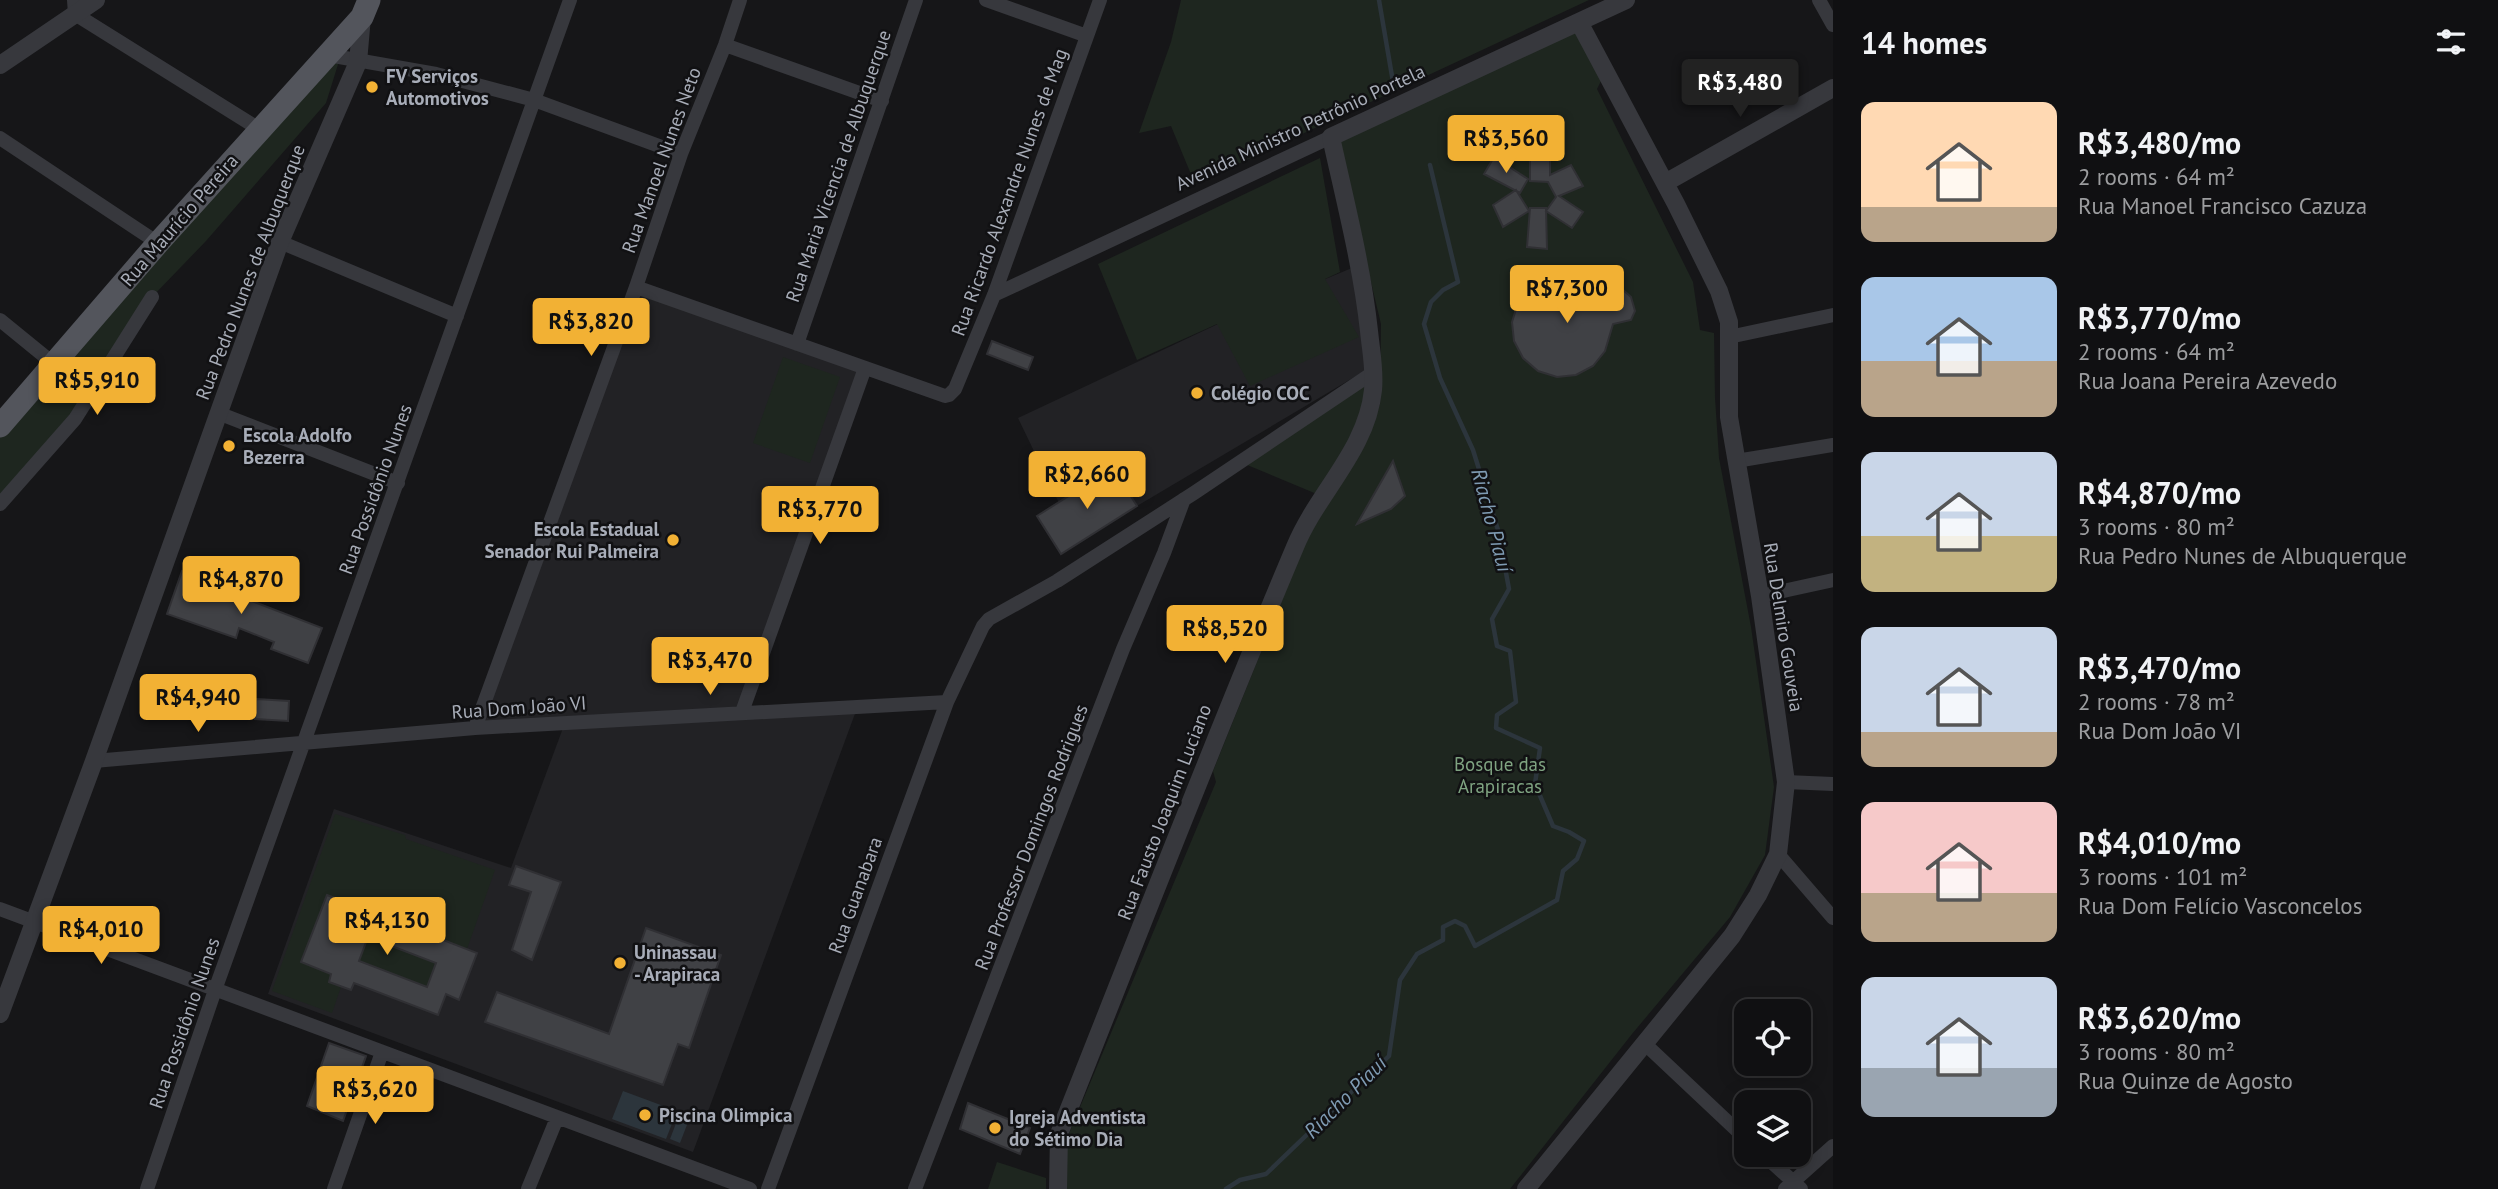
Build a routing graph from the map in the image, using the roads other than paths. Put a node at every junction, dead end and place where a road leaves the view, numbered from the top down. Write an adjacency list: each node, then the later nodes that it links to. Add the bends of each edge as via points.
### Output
1 (96, 0): 10 (street)
2 (570, 0): 19 (street, Rua Possidônio Nunes)
3 (740, 0): 14 (street, Rua Manoel Nunes Neto)
4 (916, 0): 20 (street, Rua Maria Vicencia de Albuquerque)
5 (986, 0): 13 (street)
6 (1100, 0): 13 (street, Rua Ricardo Alexandre Nunes de Mag)
7 (1626, 0): 11 (street, Avenida Ministro Petrônio Portela)
8 (1819, 0): 12 (street)
9 (363, 6): 15 (main road, Rua Maurício Pereira); 16 (street, Rua Pedro Nunes de Albuquerque)
10 (74, 7): 17 (street); 21 (street)
11 (1579, 22): 22 (street, Avenida Ministro Petrônio Portela); 25 (street, Rua Delmiro Gouveia)
12 (1833, 25)
13 (1087, 36): 29 (street, Rua Ricardo Alexandre Nunes de Mag)
14 (725, 45): 20 (street); 24 (street, Rua Manoel Nunes Neto)
15 (328, 55): 16 (street); 21 (main road, Rua Maurício Pereira)
16 (358, 61): 19 (street, via 436,74); 26 (street, Rua Pedro Nunes de Albuquerque)
17 (0, 65)
18 (1833, 88): 25 (street)
19 (534, 100): 24 (street); 32 (street, Rua Possidônio Nunes)
20 (882, 101): 35 (street, Rua Maria Vicencia de Albuquerque)
21 (259, 129): 27 (main road, Rua Maurício Pereira)
22 (1331, 136): 29 (street, Avenida Ministro Petrônio Portela); 38 (street, Rua Fausto Joaquim Luciano, via 1365,295)
23 (0, 138): 27 (street)
24 (681, 154): 28 (street, Rua Manoel Nunes Neto)
25 (1665, 183): 34 (street, Rua Delmiro Gouveia, via 1719,291)
26 (280, 242): 32 (street); 39 (street, Rua Pedro Nunes de Albuquerque)
27 (158, 243): 36 (main road, Rua Maurício Pereira)
28 (636, 287): 35 (street); 50 (street, Rua Manoel Nunes Neto)
29 (994, 295): 37 (street, Rua Ricardo Alexandre Nunes de Mag, via 949,396)
30 (152, 298): 45 (street, via 75,419)
31 (1833, 315): 34 (street)
32 (457, 316): 43 (street, Rua Possidônio Nunes)
33 (0, 320): 36 (street)
34 (1729, 337): 42 (street, Rua Delmiro Gouveia, via 1729,418)
35 (797, 344): 37 (street)
36 (54, 364): 40 (main road, Rua Maurício Pereira)
37 (865, 368): 49 (street)
38 (1374, 372): 44 (street); 74 (street, Rua Fausto Joaquim Luciano, via 1366,421 1349,458 1300,535 1059,1134)
39 (218, 412): 43 (street); 52 (street, Rua Pedro Nunes de Albuquerque)
40 (0, 426)
41 (1833, 445): 42 (street)
42 (1736, 461): 47 (street, Rua Delmiro Gouveia)
43 (398, 483): 51 (street, Rua Possidônio Nunes)
44 (1184, 499): 48 (street, Rua Guanabara, via 989,619); 73 (street, Rua Professor Domingos Rodrigues)
45 (0, 504)
46 (1833, 580): 47 (street)
47 (1760, 596): 53 (street, Rua Delmiro Gouveia)
48 (947, 702): 49 (street, Rua Dom João VI); 72 (street, Rua Guanabara)
49 (742, 712): 50 (street, Rua Dom João VI)
50 (475, 728): 51 (street, Rua Dom João VI)
51 (305, 742): 52 (street, Rua Dom João VI); 59 (street, Rua Possidônio Nunes)
52 (94, 761): 58 (street, Rua Pedro Nunes de Albuquerque)
53 (1786, 782): 54 (street); 55 (street, Rua Delmiro Gouveia)
54 (1833, 784)
55 (1777, 854): 57 (street); 61 (street, Rua Delmiro Gouveia, via 1732,936)
56 (0, 909): 58 (street)
57 (1833, 918)
58 (34, 922): 59 (street); 60 (street, Rua Pedro Nunes de Albuquerque)
59 (215, 990): 62 (street); 68 (street, Rua Possidônio Nunes)
60 (0, 1014)
61 (1644, 1043): 64 (street); 75 (street, Rua Delmiro Gouveia)
62 (382, 1052): 63 (street); 69 (street)
63 (557, 1118): 70 (street); 71 (street)
64 (1734, 1128)
65 (1833, 1146): 67 (street)
66 (1775, 1167): 67 (street)
67 (1793, 1187)
68 (147, 1189)
69 (334, 1189)
70 (528, 1189)
71 (750, 1189)
72 (768, 1189)
73 (915, 1189)
74 (1058, 1189)
75 (1526, 1189)

